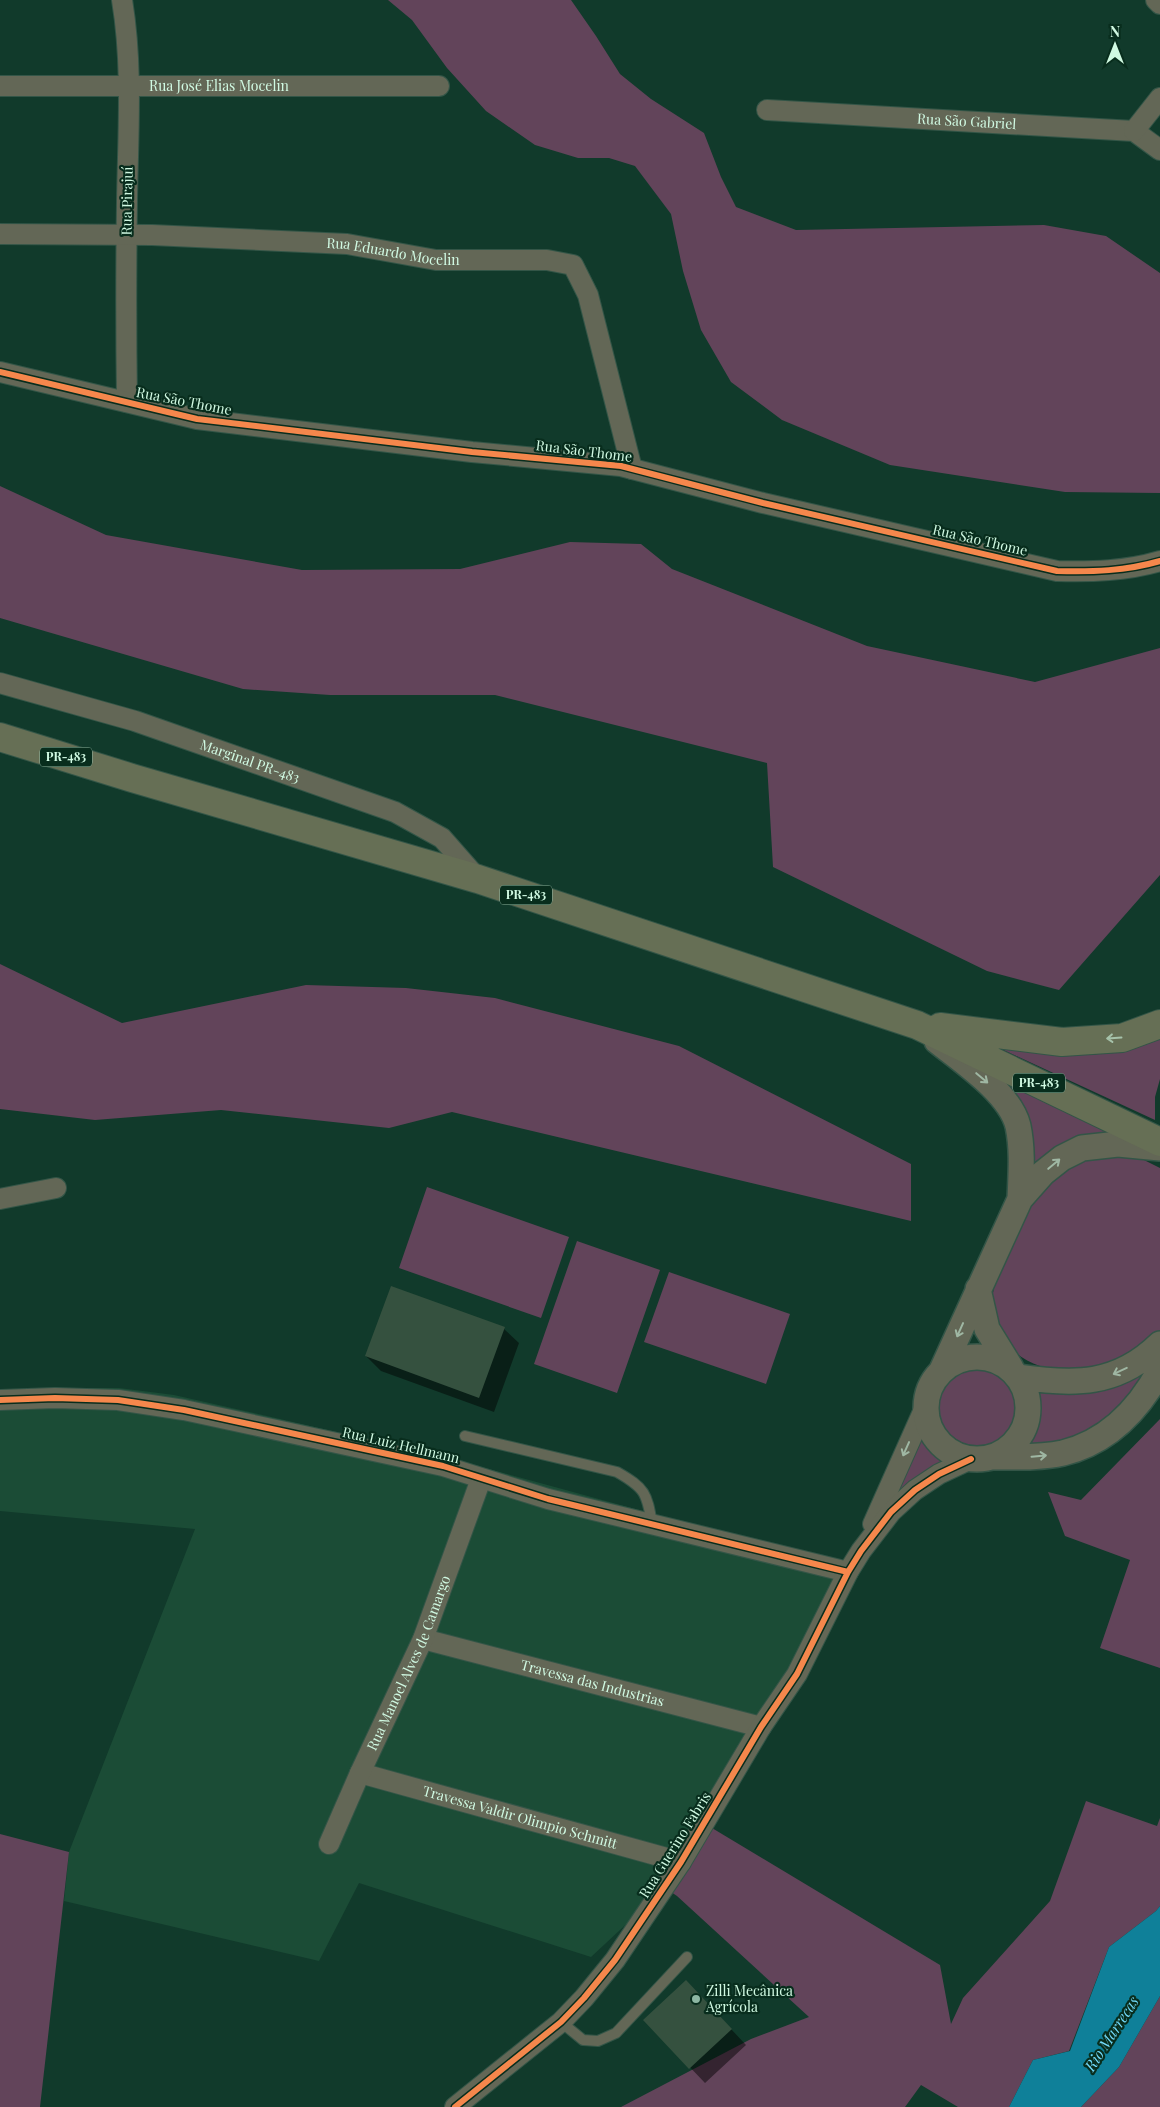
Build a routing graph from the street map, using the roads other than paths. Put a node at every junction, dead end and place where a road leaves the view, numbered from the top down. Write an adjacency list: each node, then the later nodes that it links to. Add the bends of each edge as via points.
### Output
1 (122, 0): 6 (street, Rua Pirajuí)
2 (1156, 0): 3 (street)
3 (1160, 4)
4 (0, 86): 6 (street, Rua José Elias Mocelin)
5 (439, 86): 6 (street, Rua José Elias Mocelin)
6 (129, 87): 12 (street, Rua Pirajuí)
7 (1160, 98): 9 (street)
8 (768, 110): 9 (street, Rua São Gabriel)
9 (1134, 131): 10 (street)
10 (1160, 150)
11 (0, 234): 12 (street, Rua Eduardo Mocelin)
12 (126, 235): 14 (street, Rua Pirajuí); 15 (street, Rua Eduardo Mocelin, via 347,244 436,260 547,260 573,265 588,295)
13 (0, 372): 14 (street, Rua São Thome)
14 (127, 402): 15 (street, Rua São Thome, via 197,419)
15 (632, 469): 16 (street, Rua São Thome, via 1057,571 1137,568)
16 (1160, 562)
17 (0, 683): 19 (street, Marginal PR-483, via 135,721 394,812 442,838)
18 (0, 737): 19 (highway, PR-483)
19 (478, 879): 20 (highway, PR-483)
20 (917, 1024): 21 (highway, one-way to 20, via 1122,1038 1062,1042); 22 (highway, PR-483); 26 (street, one-way to 26, via 999,1093 1017,1124 1022,1156)
21 (1160, 1024)
22 (1160, 1142)
23 (1160, 1148): 26 (street, one-way to 23, via 1043,1173 1082,1148 1118,1144)
24 (56, 1188): 25 (street)
25 (0, 1198)
26 (1020, 1199): 27 (street)
27 (978, 1289): 29 (street, one-way to 29); 31 (street, via 987,1329)
28 (1160, 1344): 31 (street, one-way to 31, via 1133,1366 1100,1379 1054,1382)
29 (942, 1370): 31 (street, via 963,1358 976,1356 988,1357); 33 (street, via 931,1386)
30 (1160, 1370): 35 (street, one-way to 30, via 1038,1456 1094,1442 1139,1405)
31 (1015, 1373): 35 (street, via 1029,1400 1026,1425 1012,1446 1002,1453)
32 (0, 1400): 36 (street, Rua Luiz Hellmann, via 118,1400 184,1410 443,1466)
33 (926, 1405): 35 (street, via 926,1417 938,1441 958,1456); 38 (street, one-way to 38)
34 (466, 1436): 37 (lane, via 617,1472 635,1482 647,1497)
35 (981, 1458): 38 (street, via 939,1474 915,1490 891,1512)
36 (481, 1479): 37 (street, Rua Luiz Hellmann); 40 (street, Rua Manoel Alves de Camargo)
37 (652, 1524): 39 (street, Rua Luiz Hellmann)
38 (862, 1551): 39 (street, Rua Guerino Fabris)
39 (848, 1572): 41 (street, Rua Guerino Fabris, via 797,1674)
40 (423, 1639): 41 (street, Travessa das Industrias); 42 (street, Rua Manoel Alves de Camargo)
41 (761, 1727): 44 (street, Rua Guerino Fabris)
42 (360, 1773): 43 (street, Rua Manoel Alves de Camargo); 44 (street, Travessa Valdir Olimpio Schmitt)
43 (329, 1844)
44 (681, 1862): 46 (street, Rua Guerino Fabris, via 615,1960)
45 (687, 1957): 46 (lane, via 616,2032 598,2041 582,2040)
46 (561, 2022): 47 (street, Rua Guerino Fabris)
47 (455, 2107)

